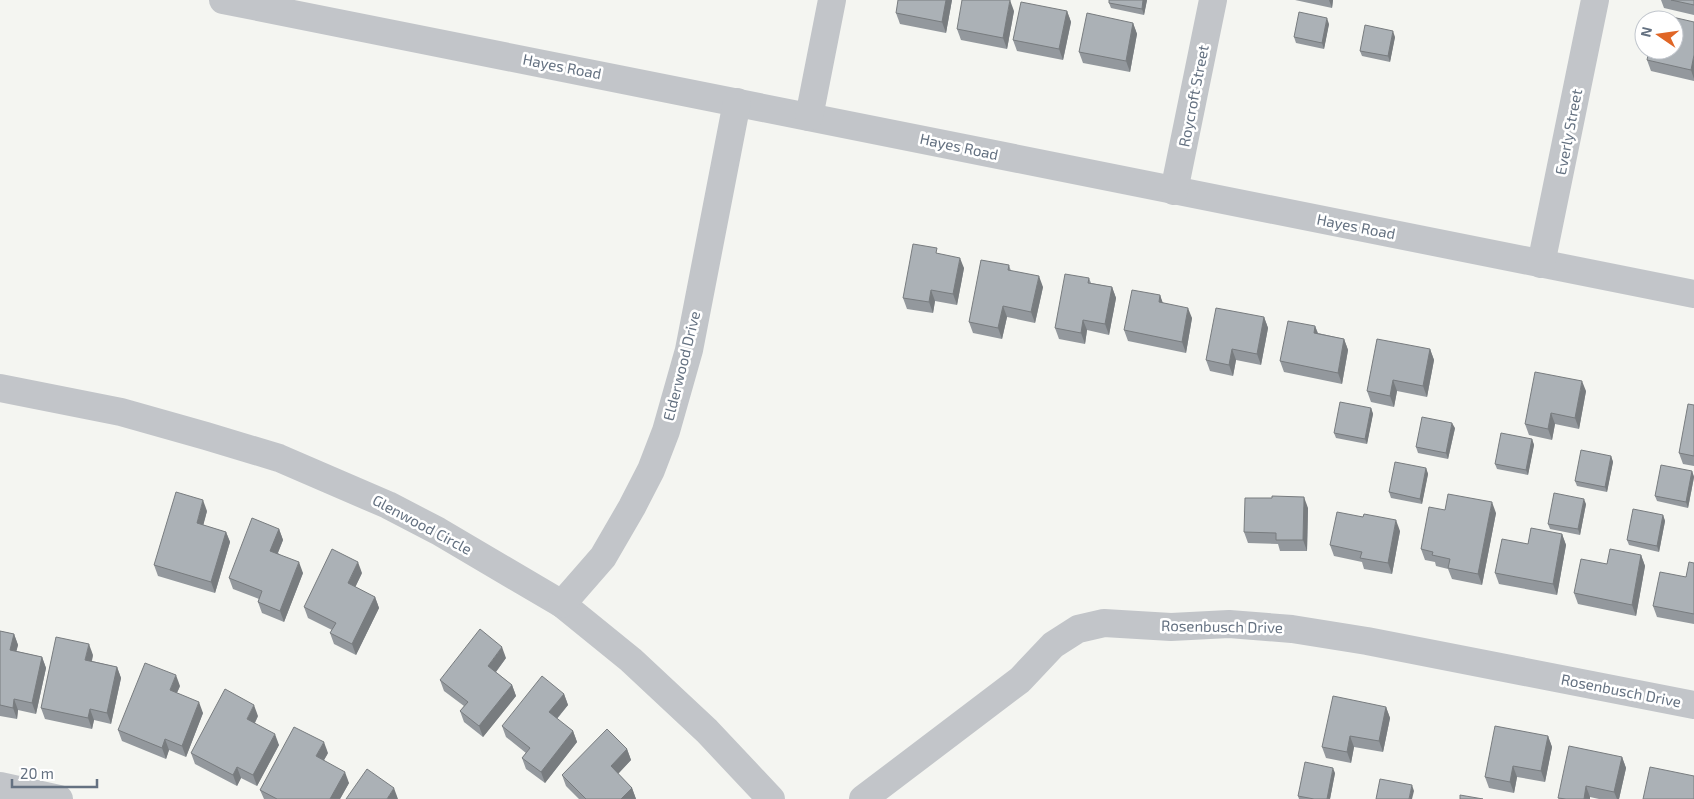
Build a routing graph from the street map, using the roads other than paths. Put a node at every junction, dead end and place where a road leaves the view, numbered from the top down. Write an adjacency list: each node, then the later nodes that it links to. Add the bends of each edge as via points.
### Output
1 (224, 0): 5 (street, Hayes Road)
2 (832, 0): 6 (street)
3 (1213, 0): 7 (street, Roycroft Street)
4 (1595, 0): 8 (street, Everly Street)
5 (737, 102): 6 (street, Hayes Road); 11 (street, Elderwood Drive, via 689,350 666,431 632,507 603,557)
6 (809, 117): 7 (street, Hayes Road)
7 (1174, 191): 8 (street, Hayes Road)
8 (1541, 264): 9 (street, Hayes Road)
9 (1694, 294)
10 (0, 388): 11 (street, Glenwood Circle, via 121,412 279,458 388,505)
11 (562, 604): 15 (street, Glenwood Circle, via 631,660 707,731)
12 (1694, 705): 16 (street, Rosenbusch Drive, via 1292,629 1229,624 1171,627 1104,623 1078,629 1053,645 1020,680)
13 (0, 786): 14 (street)
14 (59, 799)
15 (771, 799)
16 (863, 799)

